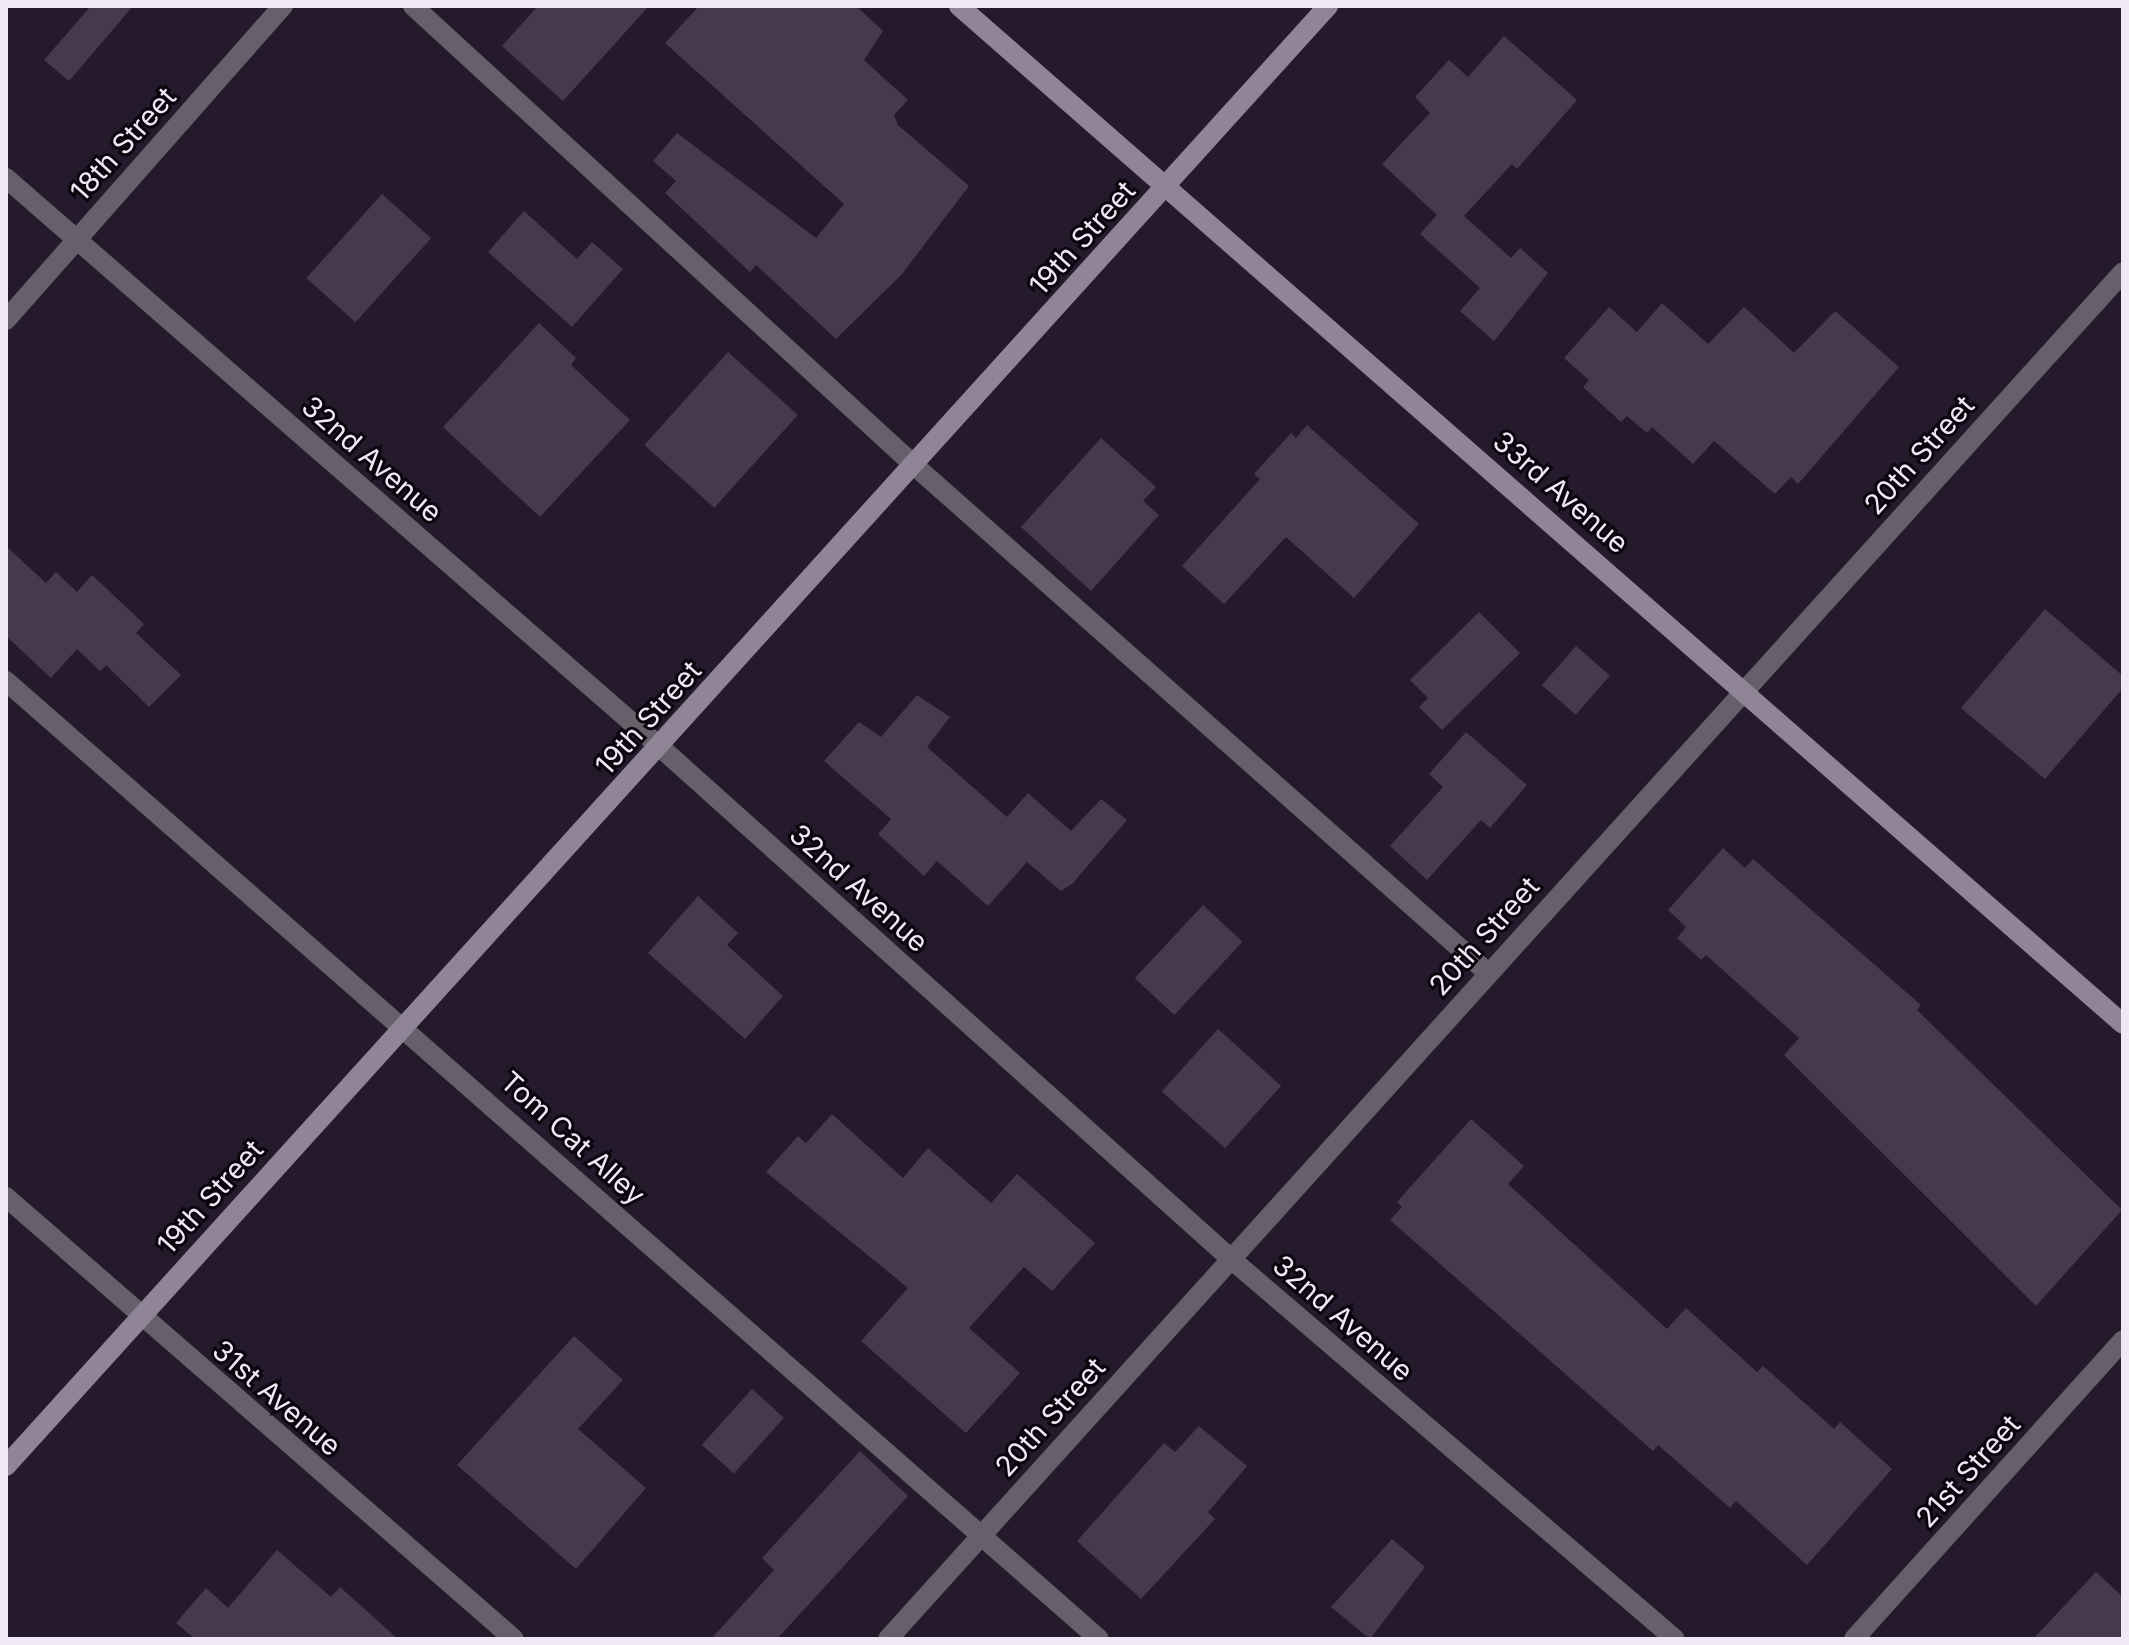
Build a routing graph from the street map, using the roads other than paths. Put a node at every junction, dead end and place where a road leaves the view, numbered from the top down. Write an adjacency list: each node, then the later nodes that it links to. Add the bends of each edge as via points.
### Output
1 (283, 6): 7 (street, 18th Street)
2 (413, 6): 10 (street)
3 (959, 6): 6 (street, 33rd Avenue)
4 (1328, 6): 6 (street, 19th Street)
5 (6, 178): 7 (street, 32nd Avenue)
6 (1166, 187): 10 (street, 19th Street); 12 (street, 33rd Avenue)
7 (77, 239): 9 (street, 18th Street); 13 (street, 32nd Avenue)
8 (2123, 272): 12 (street, 20th Street)
9 (6, 320)
10 (915, 466): 13 (street, 19th Street); 14 (street)
11 (6, 681): 16 (street, Tom Cat Alley)
12 (1745, 689): 14 (street, 20th Street); 15 (street, 33rd Avenue)
13 (660, 747): 16 (street, 19th Street); 18 (street, 32nd Avenue)
14 (1488, 973): 18 (street, 20th Street)
15 (2123, 1024)
16 (403, 1025): 19 (street, 19th Street); 22 (street, Tom Cat Alley)
17 (6, 1197): 19 (street, 31st Avenue)
18 (1231, 1259): 22 (street, 20th Street); 26 (street, 32nd Avenue)
19 (139, 1317): 21 (street, 19th Street); 23 (street, 31st Avenue)
20 (2123, 1340): 27 (street, 21st Street)
21 (6, 1466)
22 (980, 1536): 24 (street, 20th Street); 25 (street, Tom Cat Alley)
23 (514, 1639)
24 (888, 1639)
25 (1099, 1639)
26 (1675, 1639)
27 (1854, 1639)

